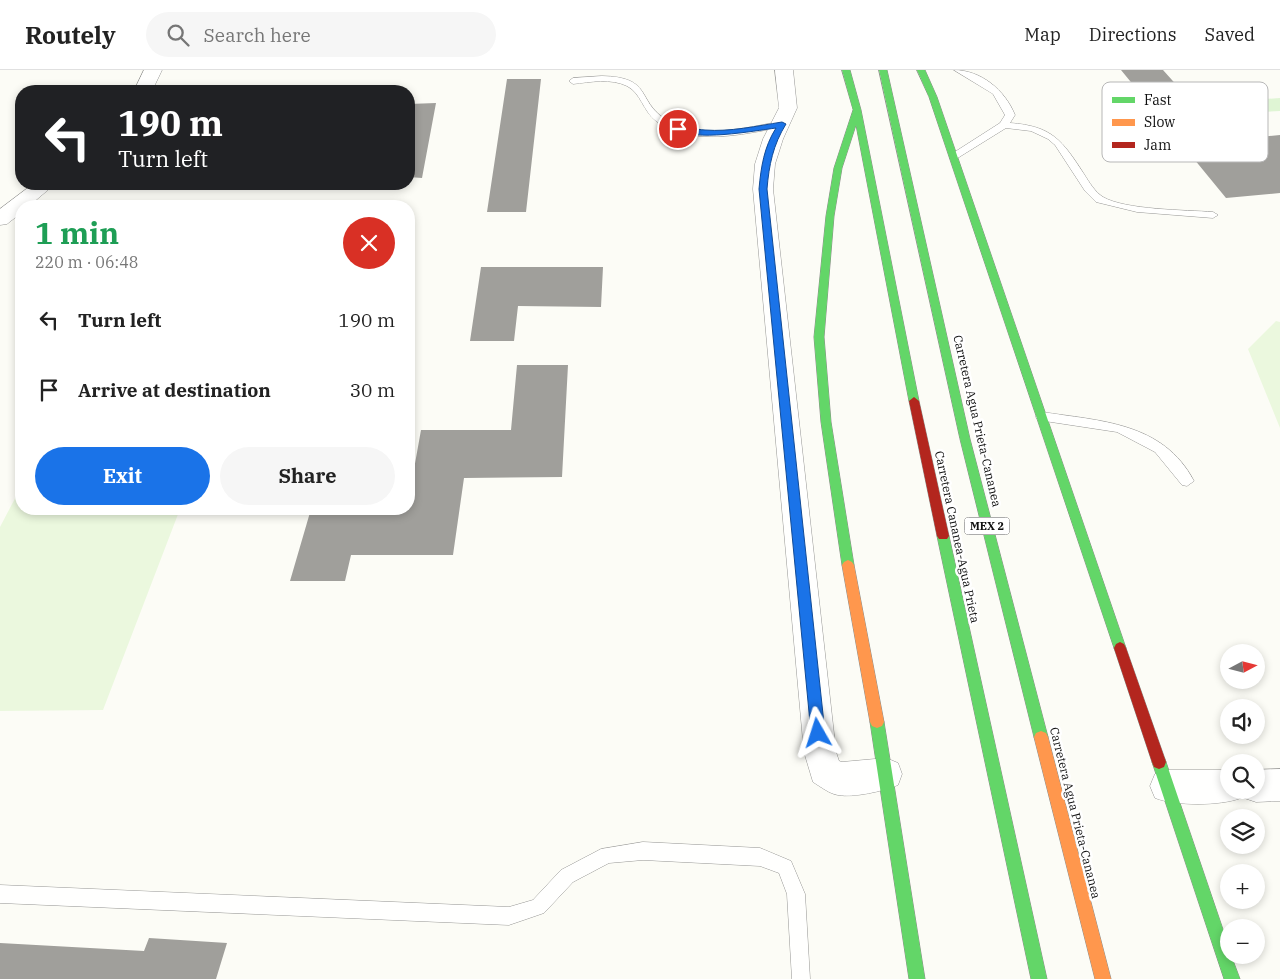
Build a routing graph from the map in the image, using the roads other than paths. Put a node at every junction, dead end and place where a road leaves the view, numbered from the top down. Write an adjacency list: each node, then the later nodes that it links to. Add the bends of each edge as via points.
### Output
1 (153, 70): 8 (street)
2 (784, 70): 10 (street, via 788,108)
3 (846, 70): 9 (main road, Carretera Cananea-Agua Prieta)
4 (883, 70): 29 (main road, Carretera Agua Prieta-Cananea / MEX 2, via 965,440)
5 (921, 70): 12 (main road)
6 (958, 70): 11 (lane, via 998,92 1010,115)
7 (573, 80): 10 (lane, via 629,83 641,92 655,116 678,129 705,133)
8 (146, 85)
9 (857, 110): 20 (main road, via 838,168 819,337 826,422 845,548); 28 (main road, Carretera Cananea-Agua Prieta, via 924,450)
10 (782, 124): 20 (street, via 773,139 763,189 820,752 825,771 839,779)
11 (1004, 125): 12 (lane); 16 (lane, via 1035,127 1054,137 1092,194 1102,201 1121,206)
12 (953, 156): 18 (main road)
13 (37, 190): 14 (street)
14 (24, 200)
15 (15, 207): 17 (street)
16 (1214, 215)
17 (0, 219)
18 (1042, 417): 19 (lane, via 1119,428 1160,448); 22 (main road)
19 (1187, 480)
20 (886, 774): 27 (main road)
21 (1280, 785): 24 (street)
22 (1167, 786): 23 (street); 30 (main road)
23 (1220, 786)
24 (1265, 786)
25 (0, 894): 26 (lane, via 508,916 538,907 567,876 607,854 643,851 760,857 784,867 796,894)
26 (801, 979)
27 (917, 979)
28 (1039, 979)
29 (1103, 979)
30 (1232, 979)

